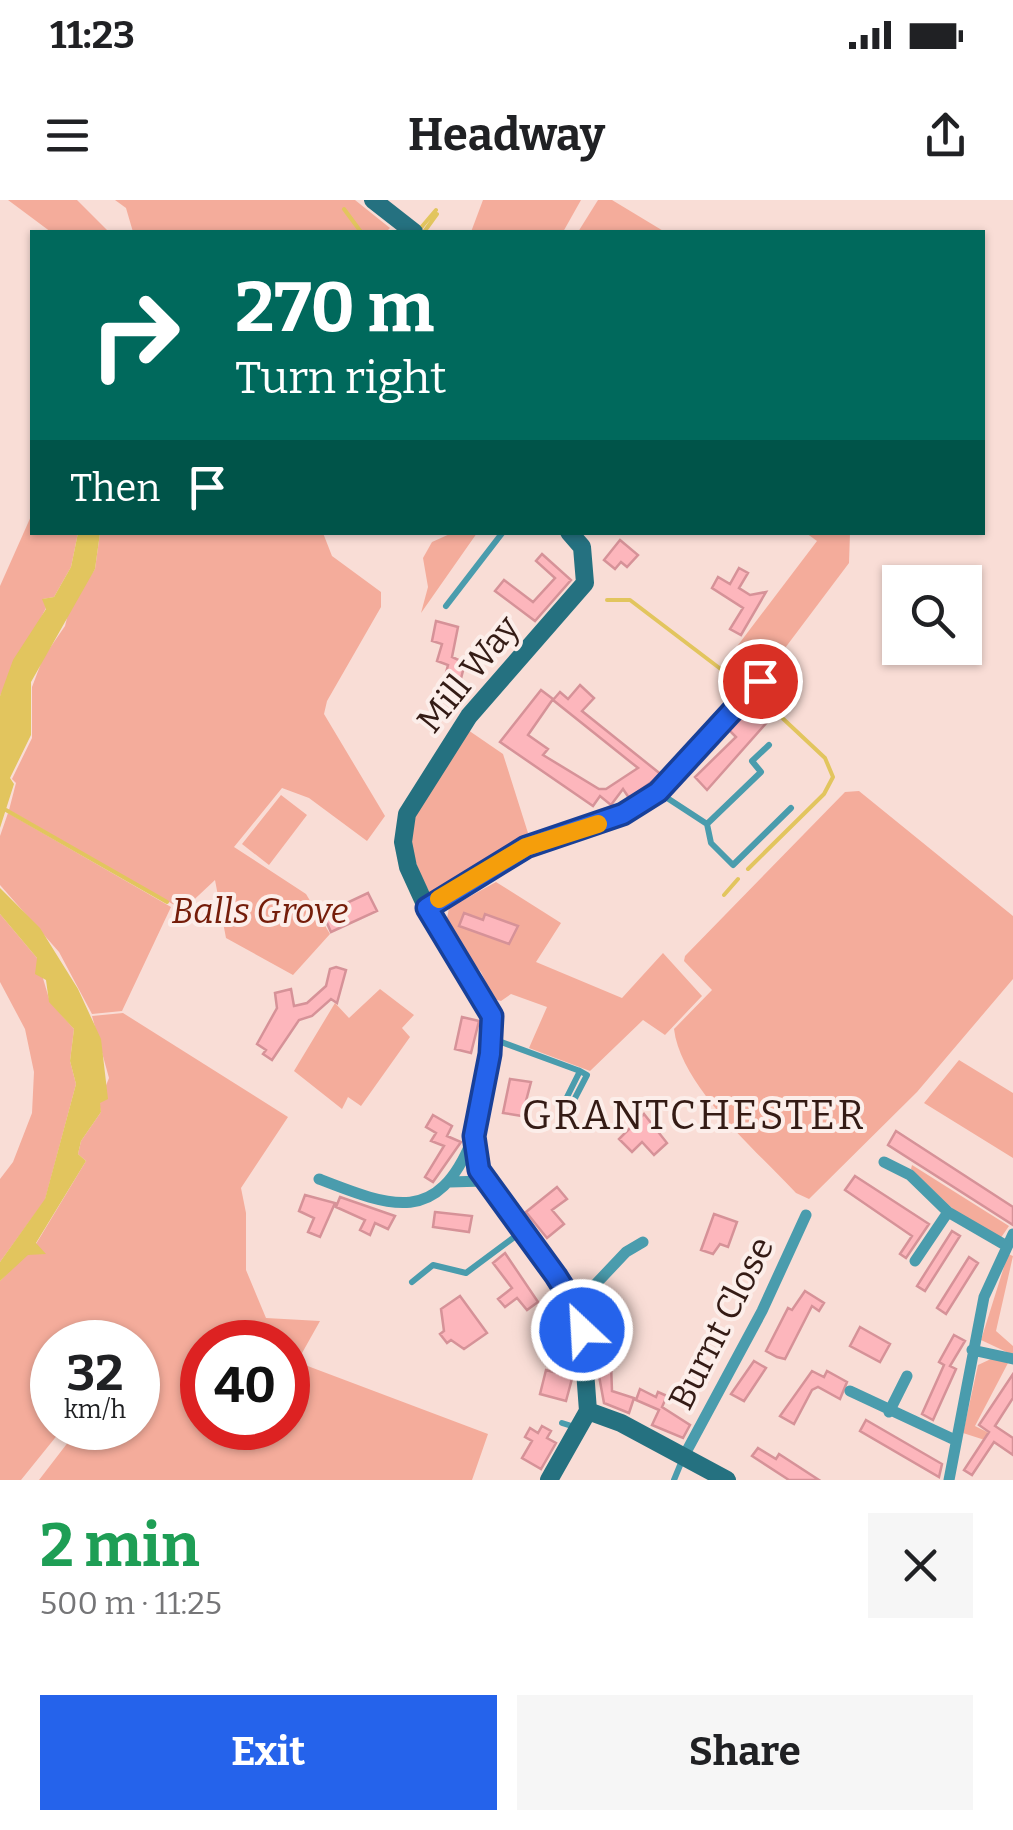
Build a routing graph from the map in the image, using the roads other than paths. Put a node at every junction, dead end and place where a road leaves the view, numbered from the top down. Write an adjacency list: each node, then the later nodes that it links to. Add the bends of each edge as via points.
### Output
1 (373, 200): 2 (street)
2 (410, 229)
3 (500, 535): 5 (lane)
4 (572, 535): 11 (street, Mill Way, via 582,547 585,583 499,677 407,814 408,867)
5 (446, 606)
6 (760, 681): 8 (lane)
7 (769, 745): 10 (lane, via 752,762 761,772)
8 (658, 792): 10 (lane); 11 (lane, via 623,814 526,847)
9 (791, 808): 10 (lane, via 733,865 711,842)
10 (708, 824)
11 (427, 908): 12 (street, via 487,1004)
12 (492, 1039): 13 (lane, via 587,1074); 14 (street)
13 (571, 1098)
14 (474, 1136): 17 (street); 18 (street)
15 (884, 1162): 19 (street, via 910,1175)
16 (318, 1179): 18 (street, via 397,1205 427,1200)
17 (484, 1181): 18 (street); 21 (street)
18 (450, 1182)
19 (948, 1212): 24 (street); 25 (street)
20 (806, 1215): 35 (street, Burnt Close)
21 (522, 1231): 26 (lane, via 466,1272 433,1265); 27 (street)
22 (1013, 1234): 24 (street)
23 (643, 1242): 27 (street)
24 (1004, 1246): 28 (street)
25 (915, 1261)
26 (412, 1282)
27 (575, 1306): 32 (street)
28 (972, 1350): 29 (street); 34 (street)
29 (1013, 1359)
30 (907, 1376): 33 (street)
31 (850, 1391): 33 (street)
32 (588, 1411): 35 (street); 36 (street, via 570,1426)
33 (889, 1412): 34 (street)
34 (955, 1440): 39 (street)
35 (684, 1456): 37 (lane); 38 (street)
36 (550, 1480)
37 (674, 1480)
38 (727, 1480)
39 (949, 1480)

